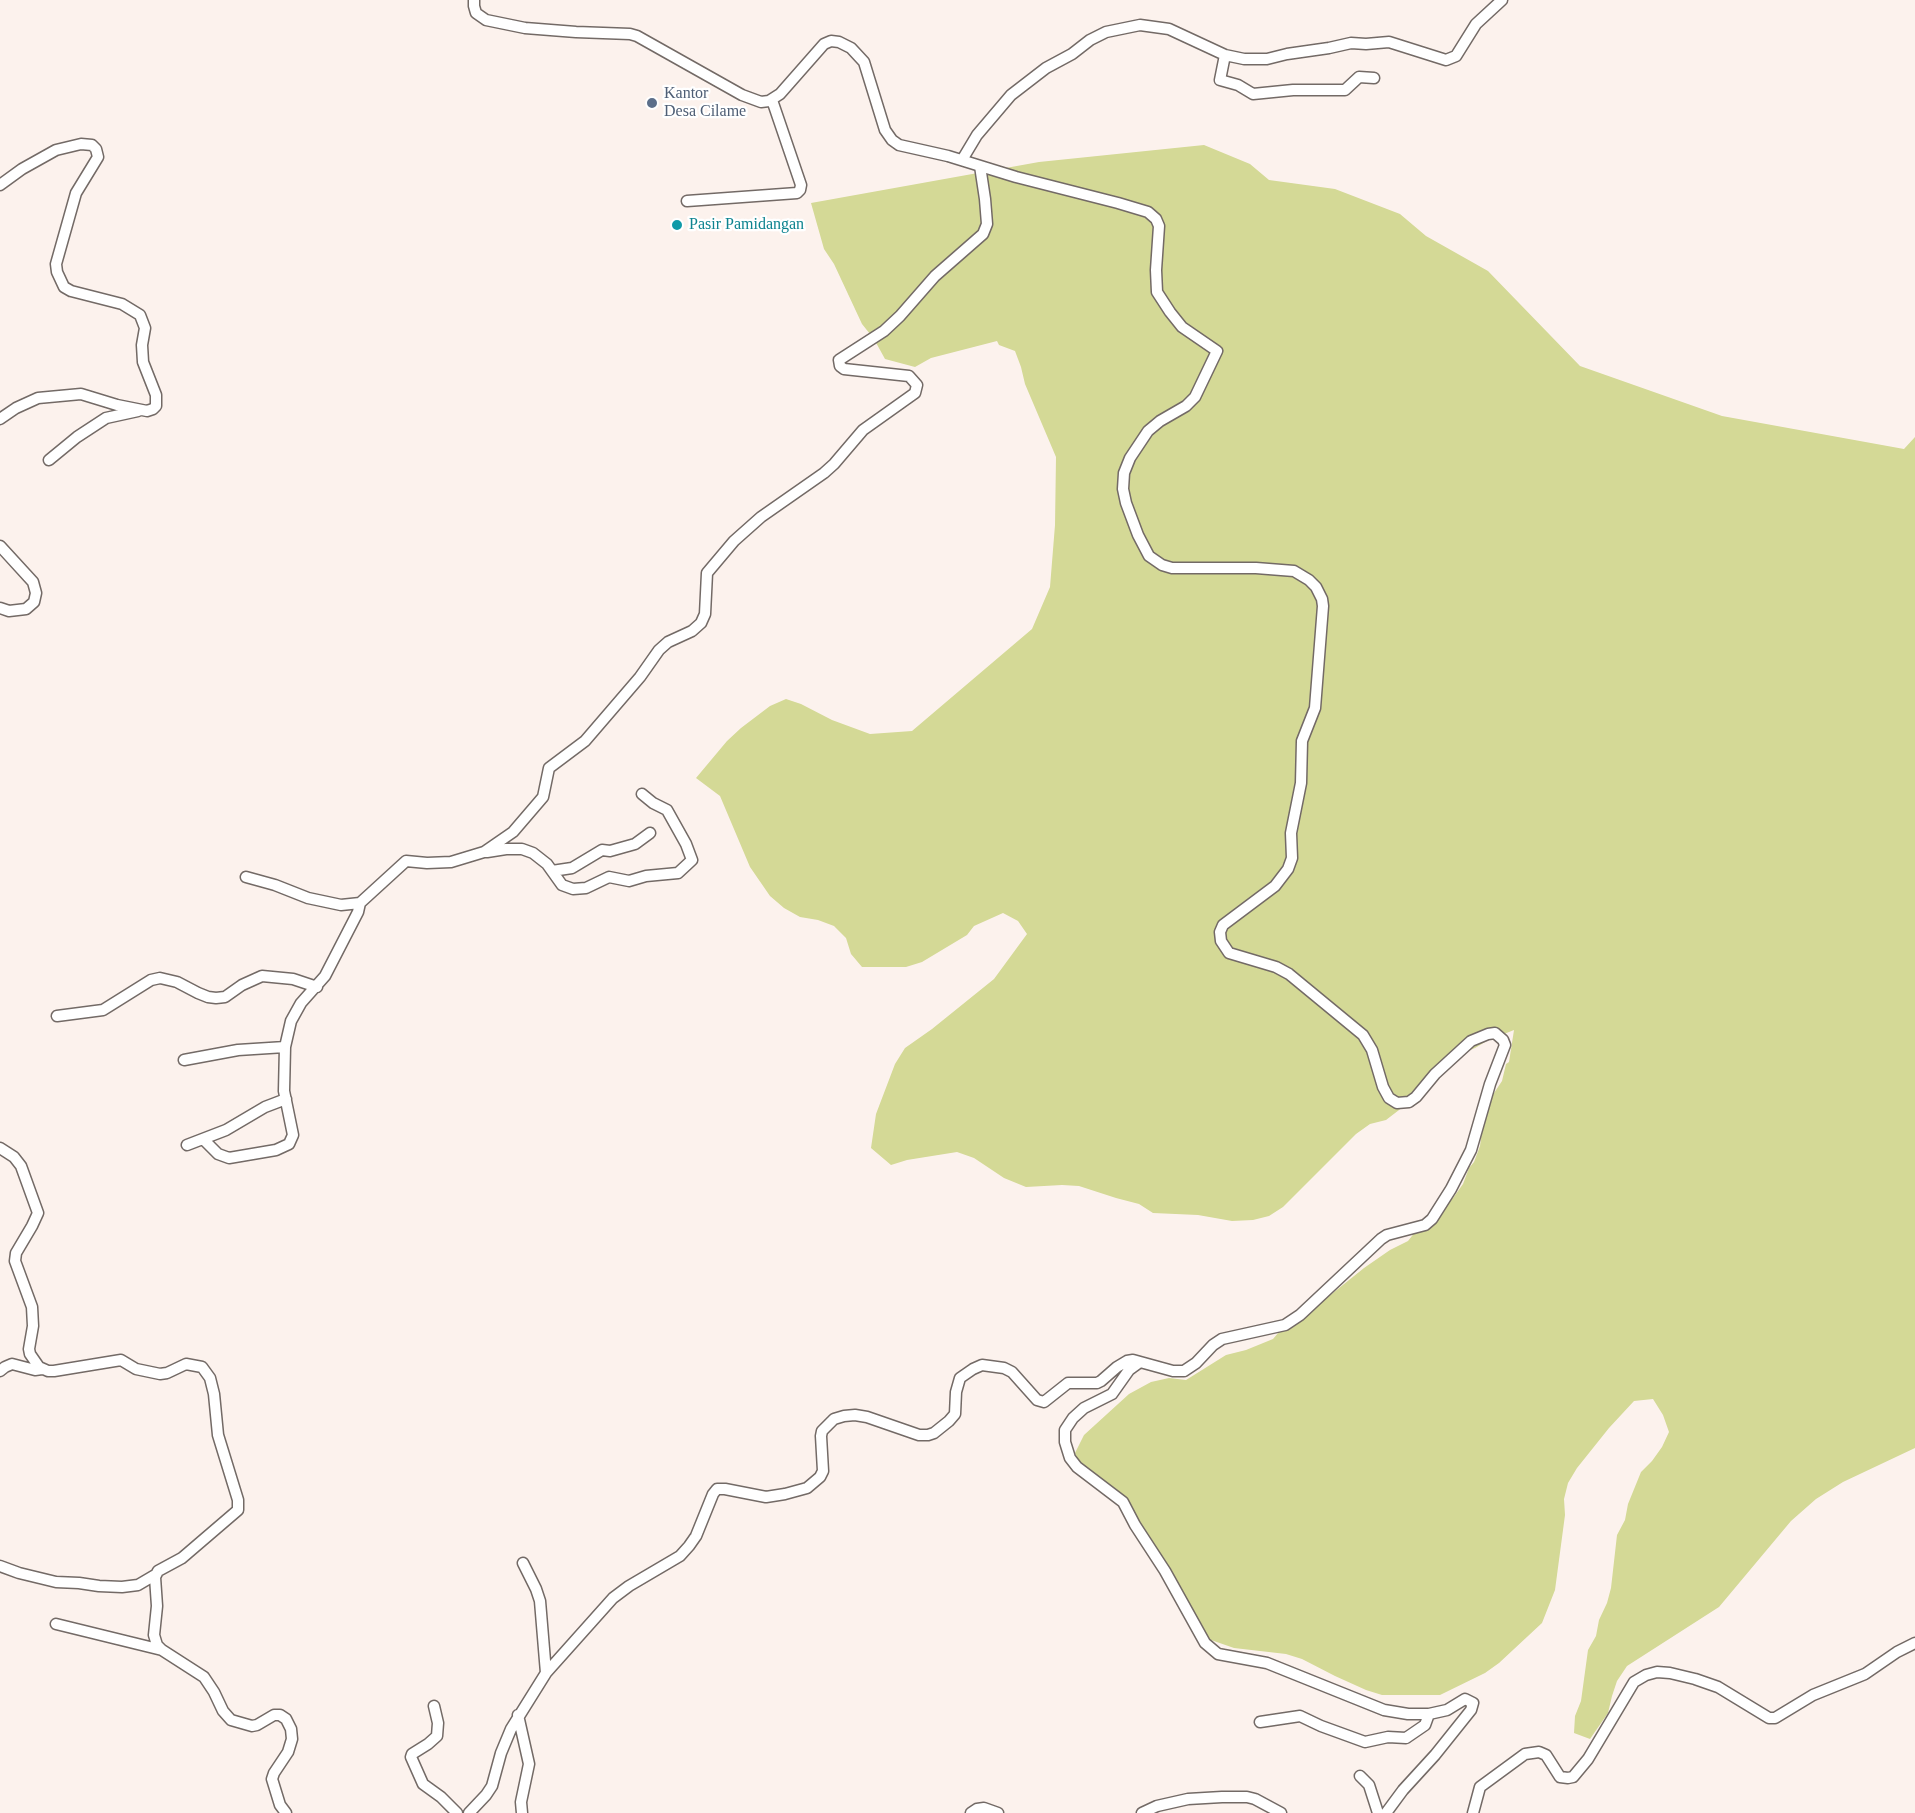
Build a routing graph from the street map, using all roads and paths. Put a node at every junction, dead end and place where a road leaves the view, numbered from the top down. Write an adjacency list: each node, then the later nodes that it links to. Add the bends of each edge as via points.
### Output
1 (474, 0): 5 (street, via 476,13 486,20 525,28 637,36 742,95 761,102)
2 (1502, 0): 3 (street, via 1476,24 1456,56 1446,60 1389,42 1351,43 1267,59)
3 (1225, 56): 4 (street, via 1220,80 1253,94 1345,90 1359,77); 6 (street, via 1169,29 1140,25 1106,32 1046,68 1011,95 977,135)
4 (1374, 78)
5 (772, 100): 6 (street, via 824,44 842,43 864,62 885,130 892,140); 9 (street, via 801,190)
6 (962, 160): 7 (street)
7 (980, 166): 17 (street, via 986,199 987,224 983,234 884,331 839,360 844,369 909,376 917,383 915,393 863,430 824,473 734,541 707,573 701,623 659,650 585,741 549,768 545,794 513,832); 29 (street, via 1152,216 1159,226 1157,292 1182,327 1217,350 1194,397 1148,431 1124,473 1126,503 1149,556 1172,568 1290,570 1309,580 1322,599 1320,671 1315,708 1302,741 1301,783 1291,833 1292,858 1275,886 1223,925 1220,932 1224,947 1229,953 1289,974 1363,1035 1372,1050 1383,1087 1389,1098 1397,1102 1409,1102 1416,1097 1471,1041 1492,1033 1505,1043 1471,1149 1430,1221 1381,1239 1285,1325 1222,1339 1184,1371)
8 (0, 185): 10 (street, via 56,150 81,144 96,149 98,157 76,193 57,272 71,291 122,304 140,315 145,328 143,362 156,395 156,406)
9 (687, 201)
10 (141, 410): 11 (street, via 81,394 38,398); 12 (street, via 106,417)
11 (0, 419)
12 (50, 460)
13 (0, 546): 14 (street, via 33,582 36,593 34,602 26,609)
14 (0, 608)
15 (642, 794): 18 (street, via 668,810 686,844 690,863 678,873 630,881 609,877 579,889 562,885)
16 (650, 833): 18 (street, via 635,844 602,850 572,868)
17 (483, 852): 18 (street, via 522,849 533,853); 20 (street, via 451,862 406,861)
18 (552, 871)
19 (246, 877): 20 (street, via 308,898 341,905)
20 (360, 903): 21 (street)
21 (317, 987): 22 (street, via 293,979 262,976 216,998 160,978 103,1010); 23 (street, via 291,1021)
22 (57, 1016)
23 (285, 1047): 24 (street, via 238,1050); 25 (street)
24 (184, 1060)
25 (286, 1099): 26 (street); 26 (street, via 293,1136 285,1147 229,1158 218,1154)
26 (204, 1140): 27 (street)
27 (187, 1145)
28 (0, 1148): 30 (street, via 14,1156 21,1166 38,1213 15,1261 32,1307 29,1349)
29 (1140, 1362): 38 (street, via 1122,1363 1097,1383 1068,1383 1044,1402 1037,1400 1012,1372 982,1365 960,1378 955,1414 928,1435 867,1417 834,1419 822,1431 823,1471 814,1483 766,1497 717,1489 696,1536 680,1556 613,1598); 40 (street, via 1129,1370 1112,1394 1073,1418 1065,1430 1065,1442 1077,1467 1123,1502 1205,1643 1218,1654 1267,1663 1384,1710)
30 (42, 1369): 31 (street, via 12,1364); 34 (street, via 54,1371 121,1360 136,1369 160,1374 182,1365 197,1365 210,1378 218,1435 238,1510 195,1549)
31 (0, 1371)
32 (523, 1563): 38 (street, via 540,1601)
33 (0, 1566): 34 (street, via 56,1582 99,1586 138,1585)
34 (155, 1575): 37 (street, via 154,1635)
35 (56, 1624): 37 (street)
36 (1915, 1642): 54 (street, via 1865,1674 1813,1695 1775,1718 1768,1718 1708,1683 1670,1673 1646,1675 1634,1682 1573,1777 1560,1777 1546,1755 1525,1754 1480,1787)
37 (162, 1650): 44 (street, via 204,1677 223,1711 234,1722 252,1726 274,1715 286,1719 292,1738 272,1779)
38 (546, 1673): 41 (street)
39 (434, 1706): 45 (street, via 437,1736 411,1757 423,1784)
40 (1429, 1714): 42 (street, via 1425,1725 1406,1738 1365,1742 1300,1716); 53 (street, via 1447,1710 1465,1699 1473,1703)
41 (518, 1715): 46 (street, via 492,1786); 47 (street, via 528,1764)
42 (1260, 1722)
43 (1360, 1776): 52 (street, via 1369,1785)
44 (286, 1813)
45 (457, 1813)
46 (468, 1813)
47 (522, 1813)
48 (971, 1813): 49 (street, via 984,1808)
49 (998, 1813)
50 (1142, 1813): 51 (street, via 1188,1799 1247,1797)
51 (1281, 1813)
52 (1378, 1813)
53 (1386, 1813)
54 (1473, 1813)

